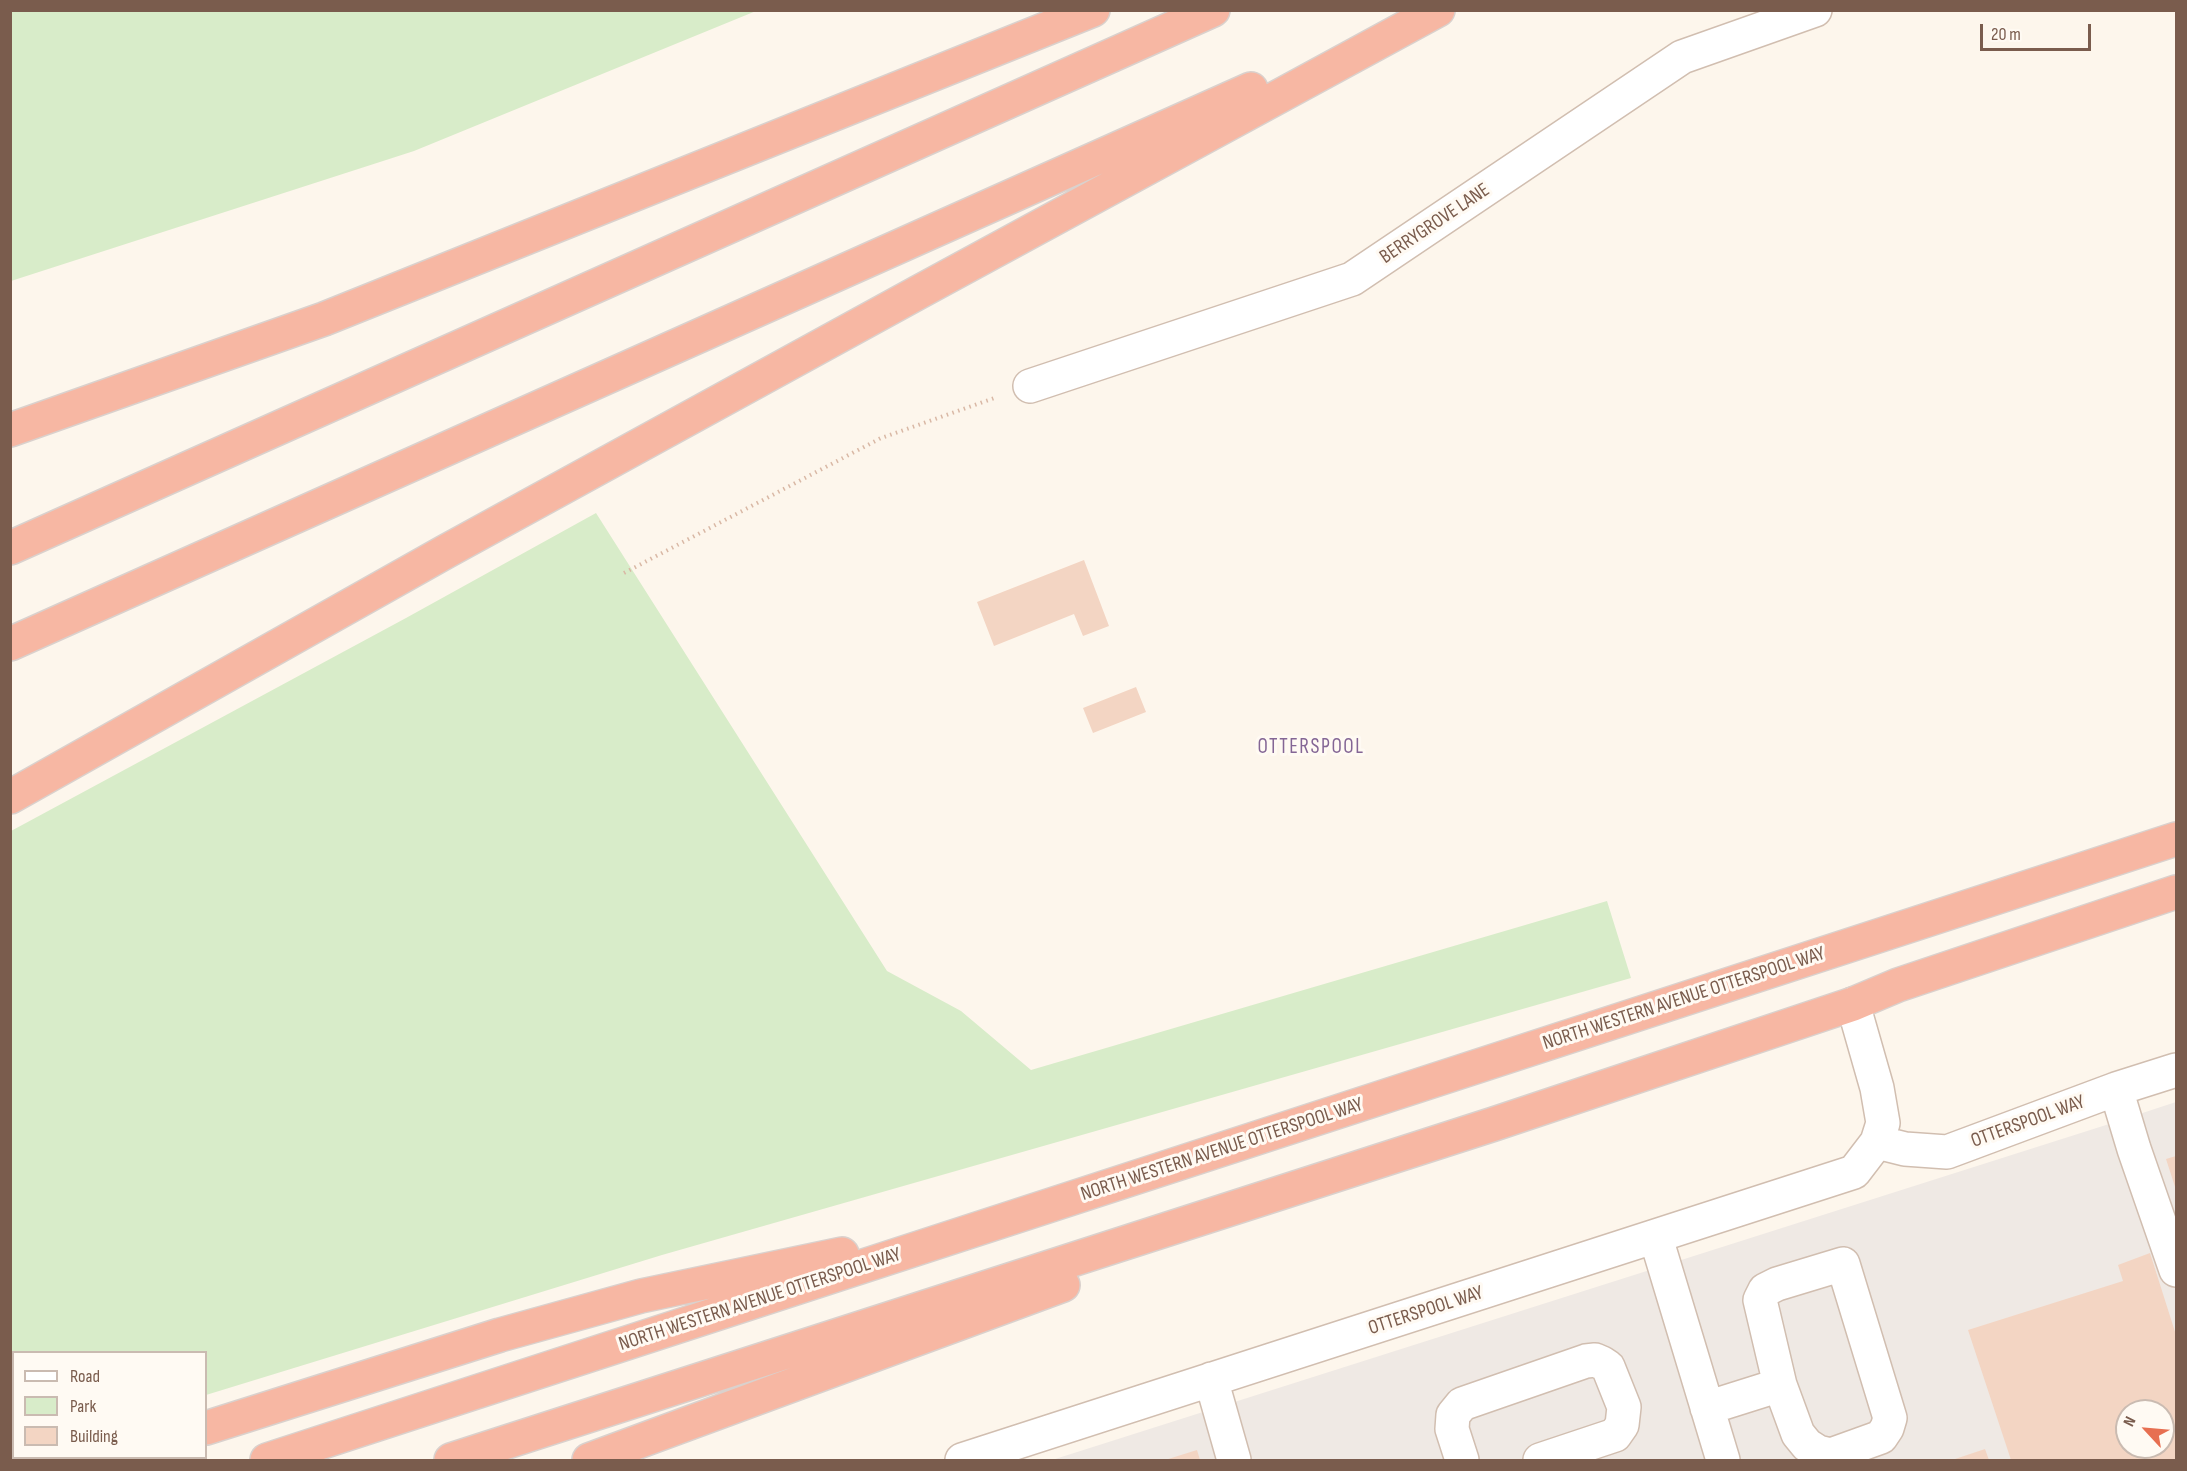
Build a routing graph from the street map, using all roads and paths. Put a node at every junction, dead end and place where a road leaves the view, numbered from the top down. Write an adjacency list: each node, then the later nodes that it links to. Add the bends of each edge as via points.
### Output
1 (1093, 10): 7 (highway, via 324,319)
2 (1213, 10): 8 (highway)
3 (1428, 10): 10 (highway)
4 (1438, 10): 11 (highway, via 466,541)
5 (1815, 10): 6 (street, BERRYGROVE LANE, via 1682,57 1352,279)
6 (1030, 386): 9 (path, via 880,438)
7 (10, 430)
8 (10, 548)
9 (624, 573)
10 (10, 644)
11 (10, 797)
12 (2176, 839): 19 (highway, NORTH WESTERN AVENUE OTTERSPOOL WAY)
13 (2176, 892): 14 (highway, via 1898,985)
14 (1853, 1004): 17 (highway); 18 (street, OTTERSPOOL WAY, via 1878,1088 1883,1123)
15 (2176, 1070): 16 (street, OTTERSPOOL WAY)
16 (2116, 1089): 18 (street, OTTERSPOOL WAY, via 1947,1152); 21 (street)
17 (1494, 1124): 27 (highway); 28 (highway)
18 (1877, 1142): 20 (street, OTTERSPOOL WAY, via 1854,1172)
19 (1006, 1220): 25 (highway, via 641,1296 500,1335); 26 (highway, NORTH WESTERN AVENUE OTTERSPOOL WAY)
20 (1656, 1238): 22 (street, OTTERSPOOL WAY); 24 (street)
21 (2176, 1270)
22 (1211, 1379): 29 (street, OTTERSPOOL WAY); 30 (street)
23 (1780, 1385): 23 (street, via 1760,1300 1765,1290 1843,1264 1890,1418 1887,1428 1881,1437 1869,1443 1831,1455 1818,1452 1798,1434); 24 (street)
24 (1707, 1408): 33 (street)
25 (207, 1428)
26 (267, 1461)
27 (451, 1461)
28 (589, 1461)
29 (962, 1461)
30 (1234, 1461)
31 (1462, 1461): 32 (street, via 1452,1428 1453,1415 1462,1404 1586,1361 1595,1360 1608,1367 1624,1407 1622,1425 1615,1435)
32 (1540, 1461)
33 (1723, 1461)

